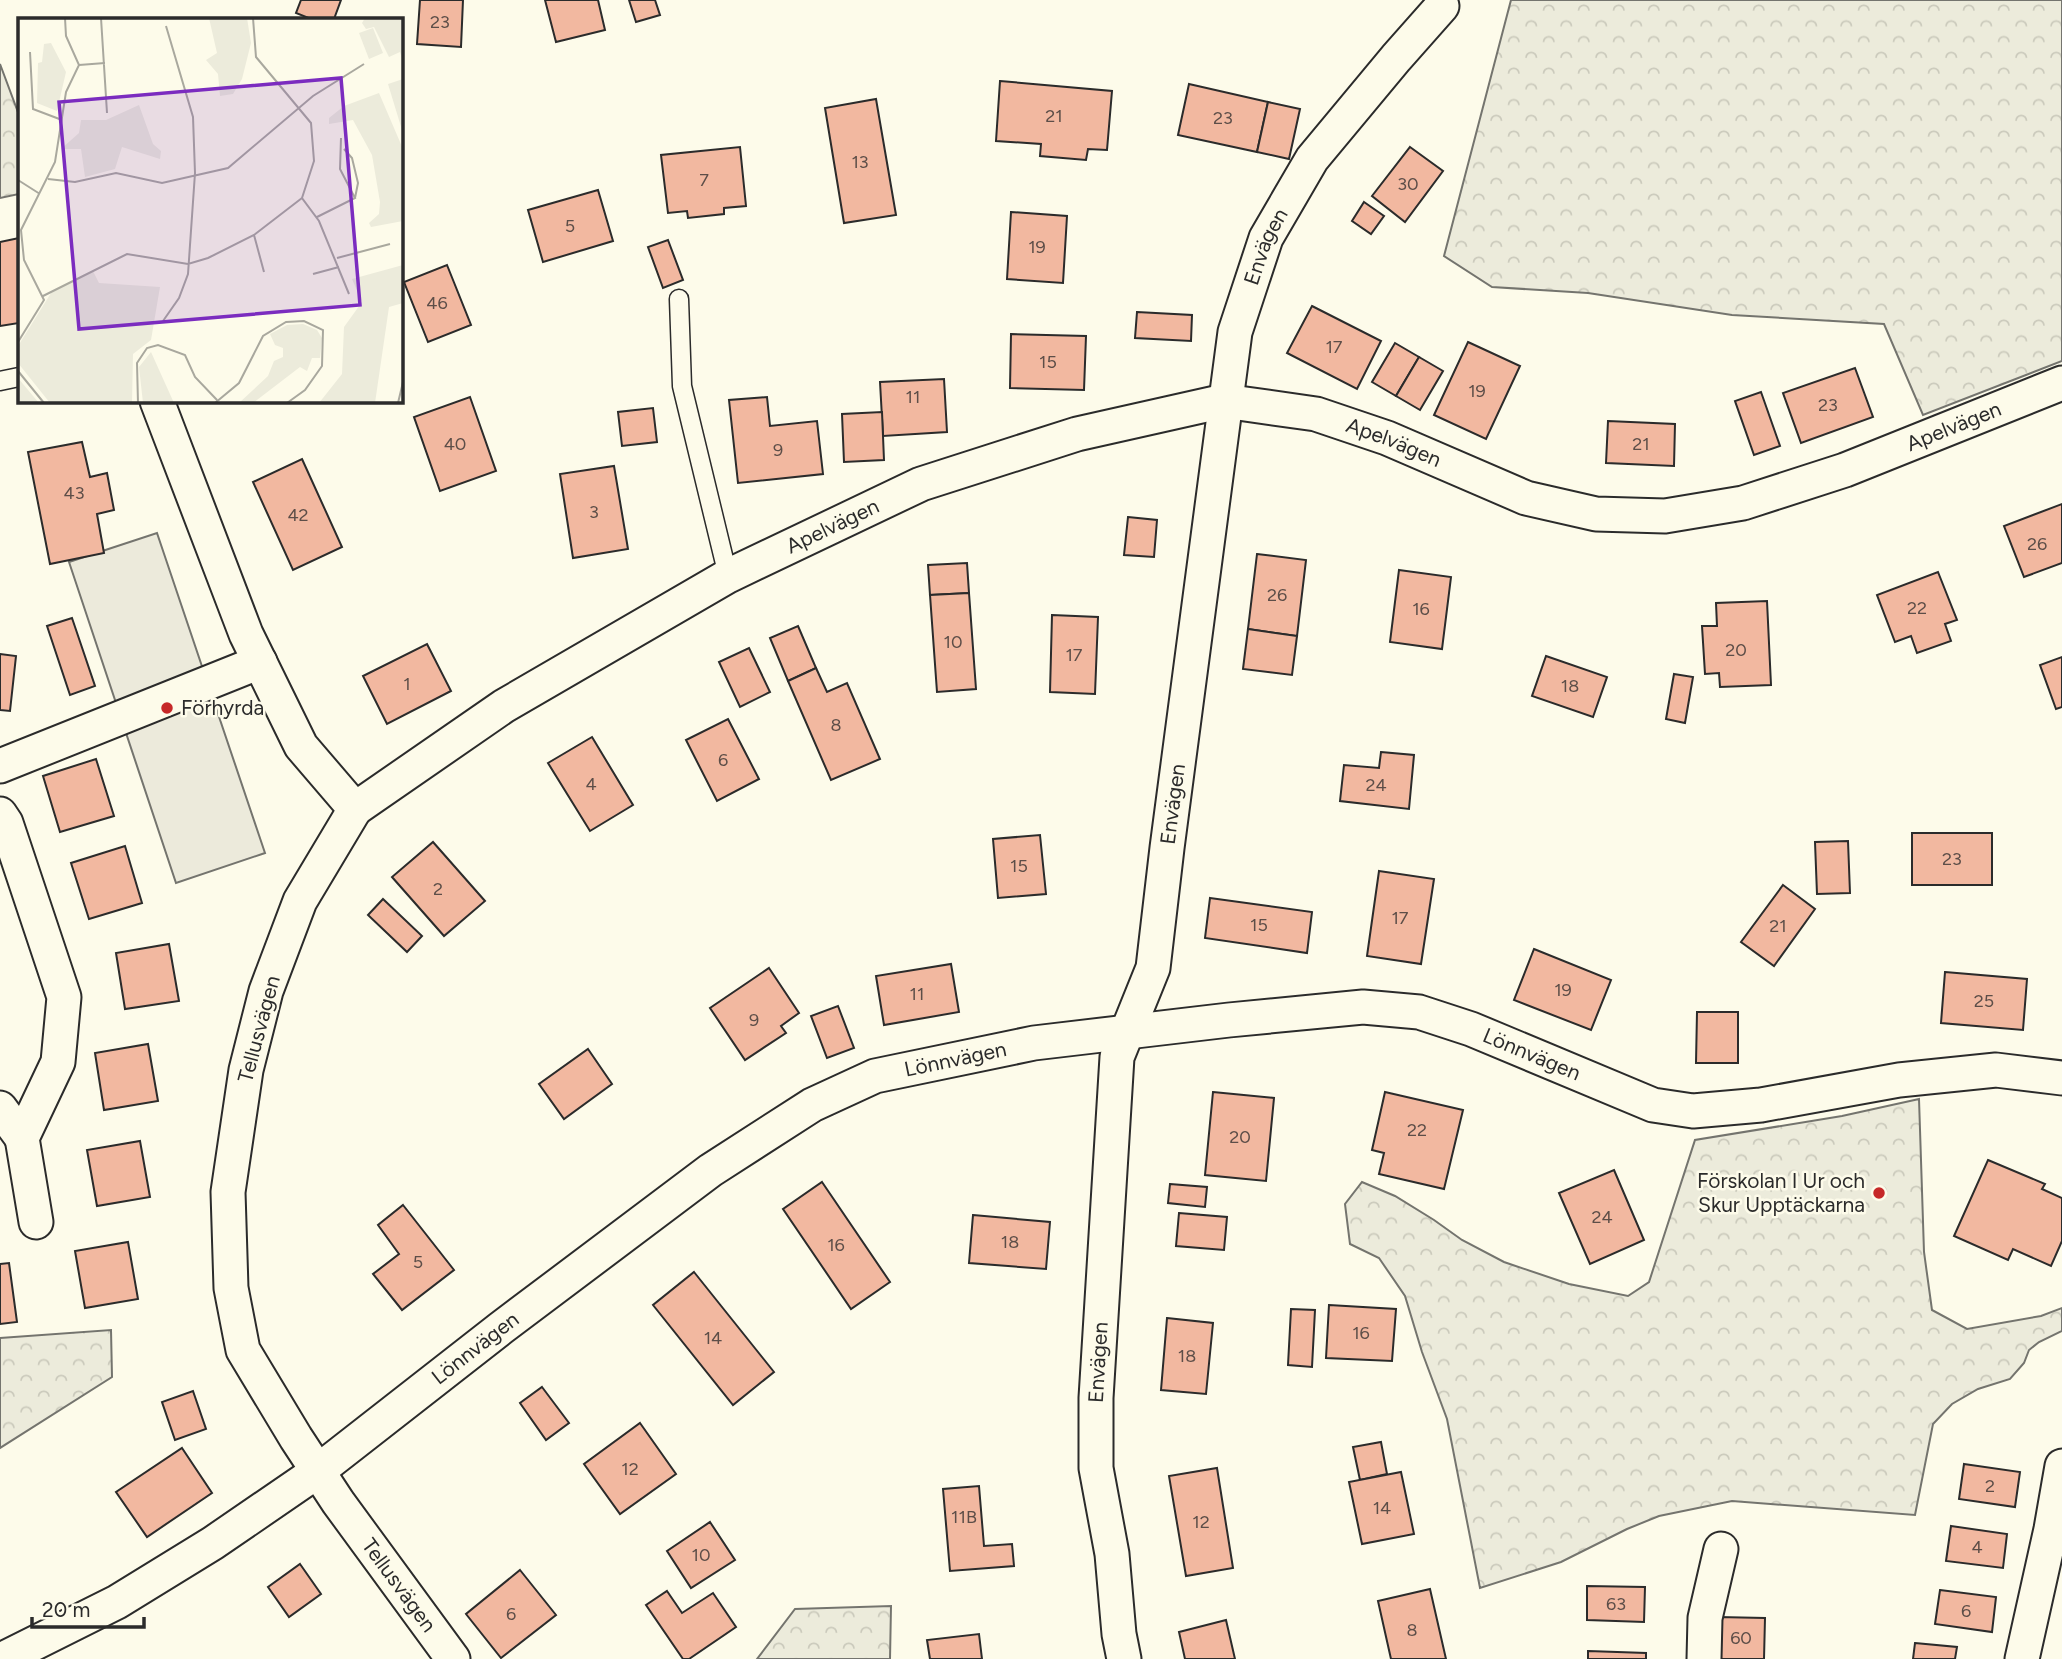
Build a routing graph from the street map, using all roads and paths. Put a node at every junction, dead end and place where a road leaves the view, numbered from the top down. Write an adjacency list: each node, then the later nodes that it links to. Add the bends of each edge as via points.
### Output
1 (1442, 6): 6 (street, Envägen, via 1312,159 1266,238 1235,332)
2 (679, 299): 8 (lane, via 682,386)
3 (18, 377): 4 (lane)
4 (0, 382)
5 (2062, 383): 6 (street, Apelvägen, via 1845,470 1743,503 1665,516 1596,514 1527,498 1387,438 1316,415)
6 (1224, 401): 8 (street, Apelvägen, via 1077,434 921,484); 13 (street, Envägen, via 1153,968)
7 (157, 402): 9 (street)
8 (728, 576): 11 (street, Apelvägen, via 504,706)
9 (260, 662): 10 (street); 11 (street, via 301,746)
10 (0, 766)
11 (355, 808): 19 (street, Tellusvägen, via 300,901 266,991 246,1070 228,1192 231,1288 243,1350)
12 (0, 814): 16 (street, via 64,997 58,1062)
13 (1127, 1032): 14 (street, Lönnvägen, via 1363,1007 1419,1012 1653,1105 1693,1111 1996,1070); 19 (street, Lönnvägen, via 1034,1043 875,1076 812,1105 711,1170); 24 (street, Envägen, via 1117,1057 1096,1398 1096,1468)
14 (2062, 1078)
15 (0, 1108): 16 (street)
16 (22, 1138): 17 (street)
17 (36, 1222)
18 (2062, 1466): 20 (street)
19 (318, 1471): 22 (street, Lönnvägen, via 214,1543 117,1602); 23 (street, Tellusvägen)
20 (2057, 1531): 26 (street)
21 (1721, 1549): 25 (street, via 1704,1618)
22 (3, 1659)
23 (453, 1659)
24 (1124, 1659)
25 (1704, 1659)
26 (2022, 1659)

